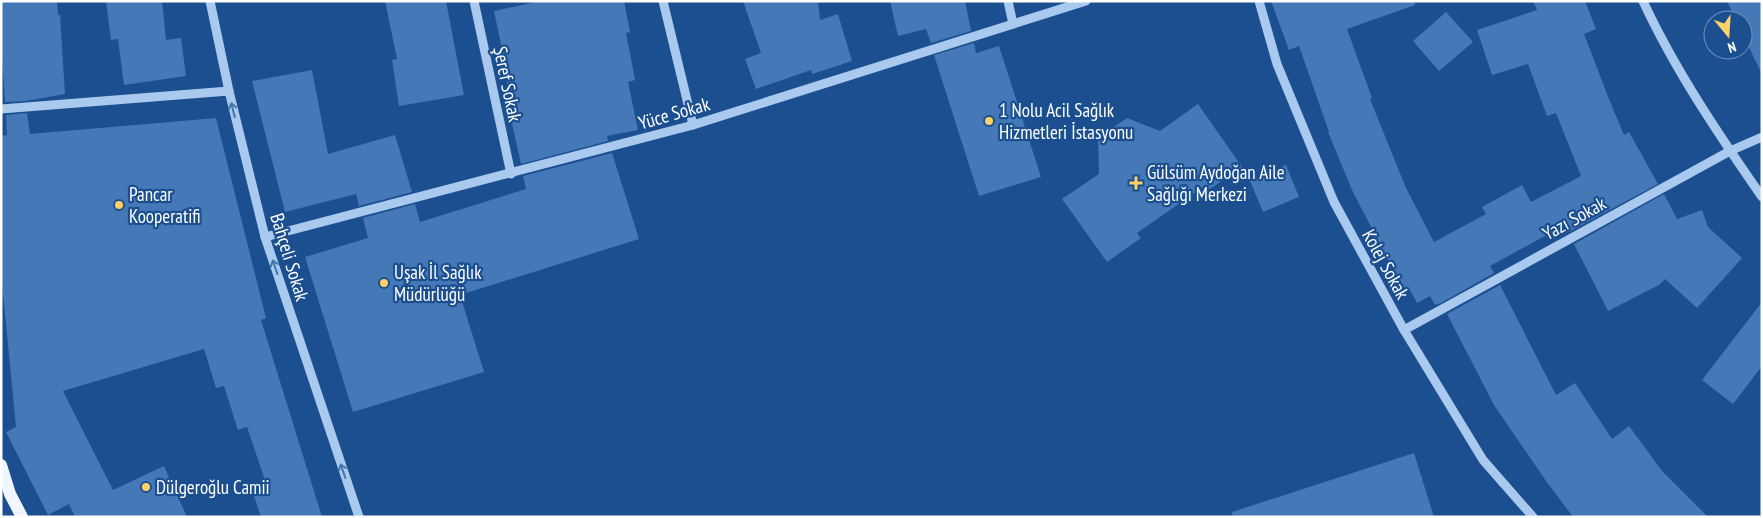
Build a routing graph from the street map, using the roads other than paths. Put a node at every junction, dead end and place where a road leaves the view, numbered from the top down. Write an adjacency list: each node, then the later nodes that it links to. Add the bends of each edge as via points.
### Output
1 (210, 1): 9 (street, Bahçeli Sokak)
2 (474, 1): 14 (street, Şeref Sokak)
3 (663, 1): 11 (street)
4 (1008, 1): 8 (street)
5 (1086, 1): 8 (street, Yüce Sokak)
6 (1259, 1): 17 (street, Kolej Sokak, via 1277,64 1334,202)
7 (1643, 1): 13 (street, via 1658,33)
8 (1013, 24): 11 (street, Yüce Sokak)
9 (229, 91): 10 (street); 16 (street, Bahçeli Sokak, one-way to 9)
10 (1, 109)
11 (693, 125): 14 (street, Yüce Sokak)
12 (1762, 137): 13 (street, Yazı Sokak)
13 (1730, 151): 15 (street); 17 (street, Yazı Sokak)
14 (511, 174): 16 (street, Yüce Sokak)
15 (1762, 197)
16 (265, 238): 20 (street, Bahçeli Sokak, one-way to 16)
17 (1404, 330): 21 (street, Kolej Sokak, via 1483,460)
18 (1, 465): 19 (main road, via 10,494)
19 (22, 517)
20 (359, 517)
21 (1533, 517)

